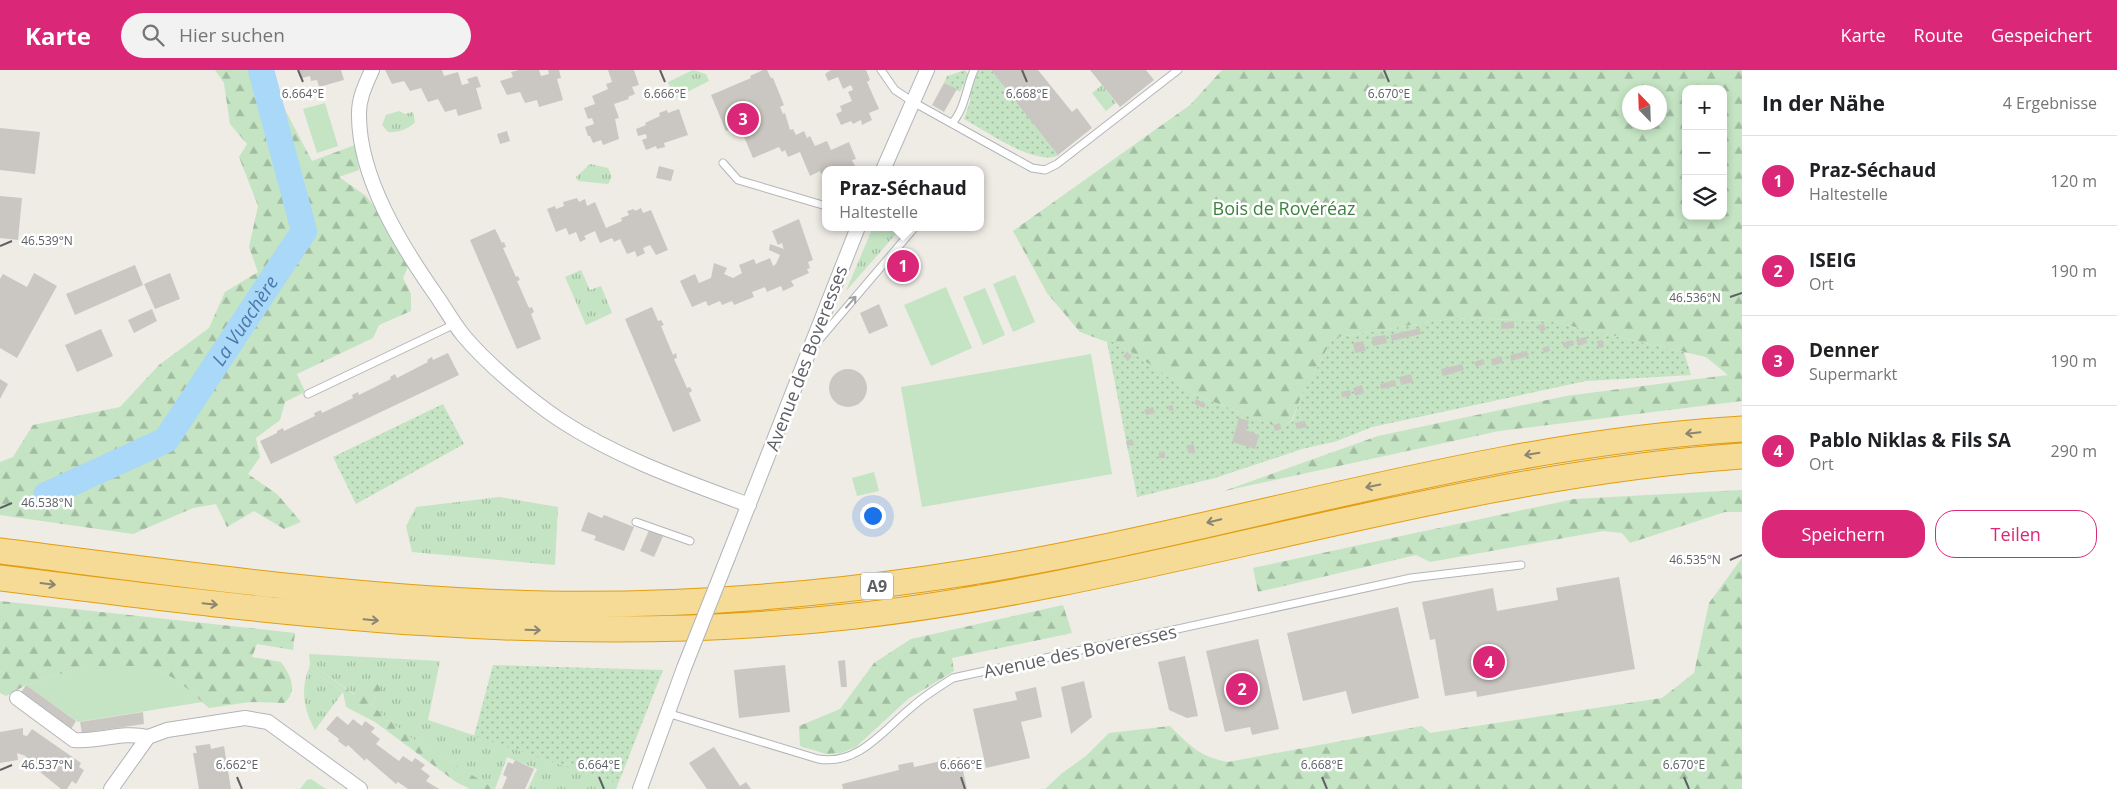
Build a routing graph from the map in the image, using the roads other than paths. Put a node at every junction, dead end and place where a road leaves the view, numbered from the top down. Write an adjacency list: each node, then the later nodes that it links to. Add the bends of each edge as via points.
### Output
1 (372, 70): 13 (street, via 362,91 360,137 382,206 414,264)
2 (881, 70): 6 (lane, via 896,90)
3 (927, 70): 6 (street)
4 (974, 70): 7 (lane, via 962,107)
5 (1178, 70): 7 (lane, via 1046,170 1032,168)
6 (913, 102): 7 (lane); 9 (street)
7 (952, 123)
8 (723, 163): 10 (lane, via 738,180)
9 (885, 166)
10 (822, 205)
11 (856, 231): 14 (street, Avenue des Boveresses)
12 (912, 231): 14 (lane, one-way to 12)
13 (455, 324): 15 (lane); 18 (street, via 509,380 559,419 614,452)
14 (808, 353): 18 (street, Avenue des Boveresses)
15 (308, 394)
16 (1742, 429): 21 (highway, A9, one-way to 21, via 1641,438 1497,460 1076,552 930,579 745,600 553,604 405,596 174,573)
17 (1742, 456): 23 (highway, A9, one-way to 17, via 287,612 480,628 618,631 783,623 900,610 1032,588 1496,488 1635,466)
18 (749, 505): 25 (street, Avenue des Boveresses, bridge)
19 (636, 522): 20 (lane)
20 (690, 541)
21 (0, 551)
22 (1521, 565): 25 (lane, Avenue des Boveresses, via 1402,580 953,678 912,706 860,752 841,759 818,759)
23 (0, 578)
24 (16, 698): 26 (street, via 74,740 132,733)
25 (667, 713): 29 (street, Avenue des Boveresses)
26 (148, 737): 27 (street); 28 (street, via 167,730 245,718 268,722)
27 (111, 789)
28 (360, 789)
29 (640, 789)

